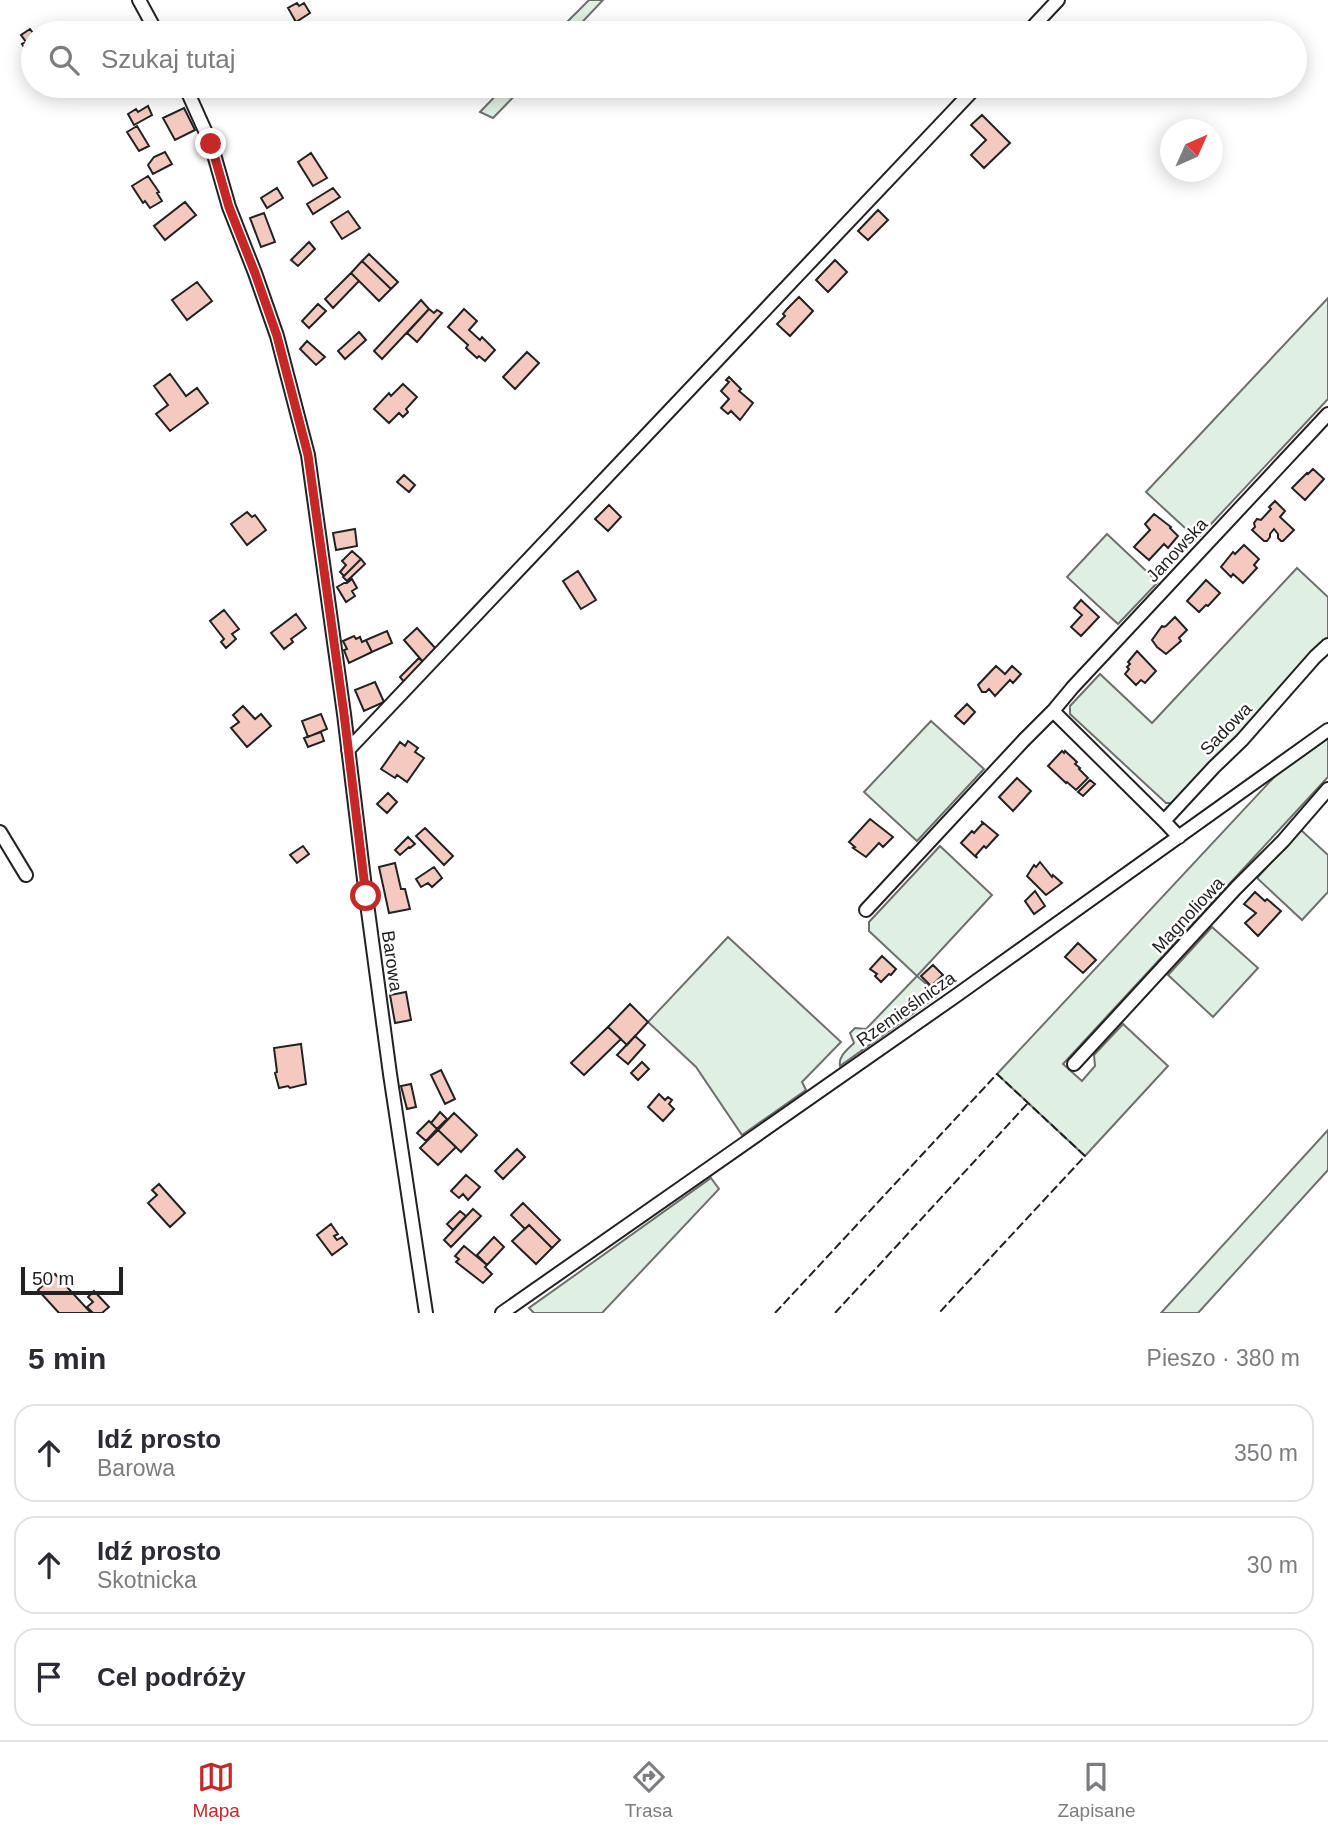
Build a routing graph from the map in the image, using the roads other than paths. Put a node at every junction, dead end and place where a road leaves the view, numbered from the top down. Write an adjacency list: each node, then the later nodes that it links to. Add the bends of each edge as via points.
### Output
1 (139, 0): 3 (street)
2 (1058, 0): 4 (street)
3 (150, 21)
4 (1038, 21)
5 (190, 98): 11 (street, Barowa, via 211,144 277,336 308,455)
6 (966, 98): 11 (street)
7 (1328, 414): 9 (street, Janowska)
8 (1328, 645): 13 (street, Sadowa)
9 (1053, 711): 13 (street); 17 (street, Janowska)
10 (1328, 730): 15 (street, Rzemieślnicza)
11 (348, 750): 19 (street, Barowa)
12 (1328, 789): 18 (street, Magnoliowa)
13 (1164, 821): 15 (street)
14 (0, 832): 16 (street)
15 (1179, 837): 20 (street, Rzemieślnicza)
16 (26, 876)
17 (866, 910)
18 (1074, 1064)
19 (426, 1313)
20 (502, 1313)

